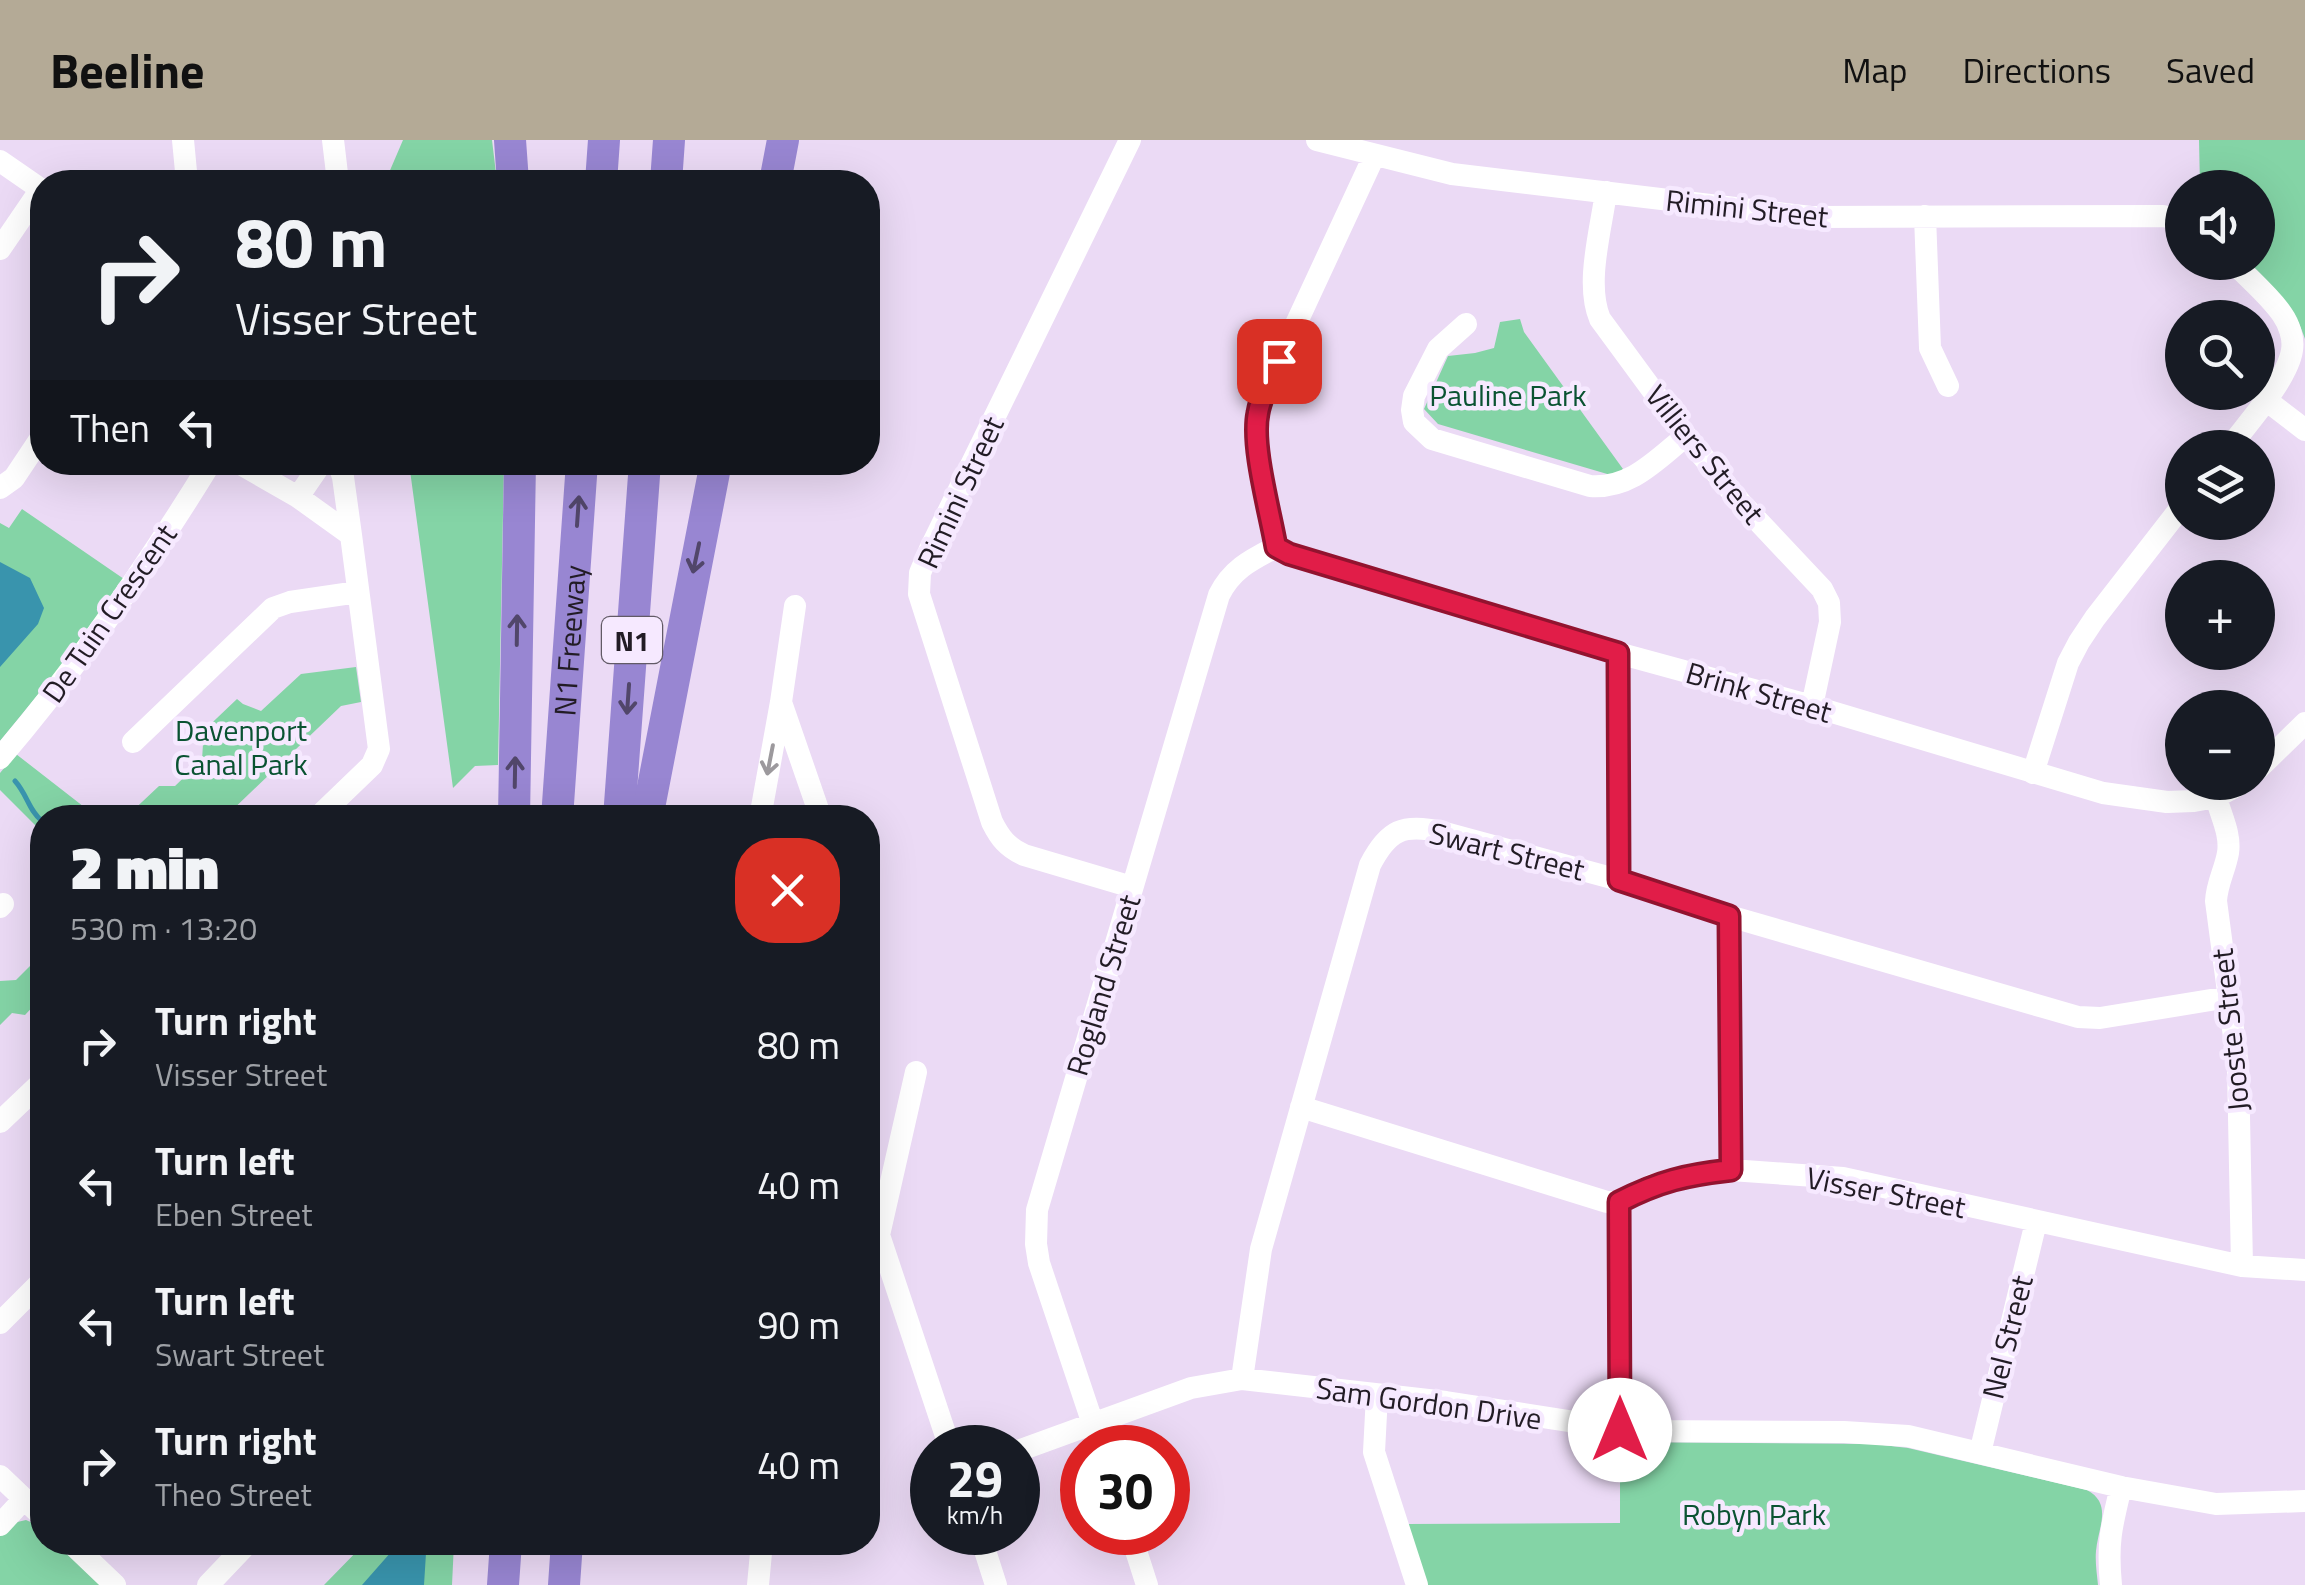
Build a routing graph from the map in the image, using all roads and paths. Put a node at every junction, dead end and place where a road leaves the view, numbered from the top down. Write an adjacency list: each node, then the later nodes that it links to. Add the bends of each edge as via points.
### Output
1 (184, 140): 11 (street)
2 (334, 140): 12 (street)
3 (510, 140): 13 (highway)
4 (604, 140): 14 (highway)
5 (669, 140): 15 (highway)
6 (783, 140): 16 (highway)
7 (1130, 140): 68 (street, Rimini Street, via 930,549 920,594 999,837 1024,856)
8 (1317, 140): 9 (street, Rimini Street)
9 (1374, 156): 18 (street, Rimini Street, via 1452,174); 47 (street, via 1257,414)
10 (0, 161): 17 (street)
11 (187, 170)
12 (337, 170)
13 (512, 170)
14 (602, 170)
15 (667, 170)
16 (777, 170)
17 (30, 181)
18 (1606, 192): 20 (street, Rimini Street, via 1811,218); 33 (street, Villiers Street, via 1594,305)
19 (30, 206): 22 (street)
20 (1925, 216): 21 (street, Rimini Street); 28 (street, via 1930,348)
21 (2165, 216)
22 (0, 249)
23 (2251, 280): 24 (street)
24 (2269, 300)
25 (2275, 306): 27 (street, via 2291,333 2292,351)
26 (1466, 324): 33 (street, via 1438,349 1414,396 1414,422 1432,440 1608,487 1645,469)
27 (2275, 385)
28 (1948, 386)
29 (2275, 407): 32 (street)
30 (2258, 410): 31 (street)
31 (2243, 430)
32 (2305, 430)
33 (1686, 436): 52 (street, Villiers Street, via 1822,589 1830,622)
34 (30, 454): 43 (street)
35 (202, 475): 56 (street, De Tuin Crescent, via 108,618)
36 (260, 475): 44 (street)
37 (313, 475): 44 (street)
38 (342, 475): 46 (street)
39 (520, 475): 61 (highway, one-way to 39)
40 (581, 475): 62 (highway, N1 Freeway / N1, one-way to 40)
41 (644, 475): 63 (highway, N1 Freeway / N1, one-way to 63)
42 (713, 475): 64 (highway, one-way to 64)
43 (0, 488)
44 (298, 497): 46 (street)
45 (2165, 528): 57 (street, via 2079,642)
46 (351, 535): 48 (street)
47 (1276, 547): 50 (street, Brink Street); 68 (street, Rogland Street, via 1241,566 1220,594)
48 (358, 592): 54 (street, via 273,608); 60 (street, via 380,749)
49 (796, 606): 51 (street)
50 (1618, 653): 52 (street, Brink Street); 67 (street)
51 (781, 702): 65 (street, one-way to 65); 66 (street)
52 (1812, 706): 57 (street, Brink Street)
53 (2305, 724): 55 (street)
54 (133, 742)
55 (2275, 752)
56 (0, 758)
57 (2033, 773): 58 (street, Brink Street, via 2132,799)
58 (2192, 800)
59 (2217, 800): 70 (street, Jooste Street, via 2228,834 2216,901)
60 (331, 805)
61 (514, 805)
62 (558, 805)
63 (621, 805)
64 (650, 805)
65 (762, 805)
66 (817, 805)
67 (1619, 880): 69 (street, Swart Street); 73 (street, Swart Street, via 1424,828 1391,835 1370,866)
68 (1132, 886): 86 (street, Rogland Street, via 1035,1226 1039,1263)
69 (1729, 916): 70 (street, Swart Street, via 2078,1017); 75 (street)
70 (2230, 997): 80 (street, Jooste Street)
71 (916, 1072): 77 (street)
72 (30, 1093): 74 (street)
73 (1301, 1107): 76 (street); 84 (street, Swart Street, via 1261,1249)
74 (0, 1122)
75 (1731, 1170): 76 (street, Visser Street, via 1652,1185); 78 (street, Visser Street, via 1843,1178)
76 (1619, 1202): 88 (street)
77 (880, 1208)
78 (2036, 1222): 80 (street, Visser Street); 90 (street, Nel Street)
79 (880, 1253): 87 (street)
80 (2242, 1266): 81 (street, Visser Street)
81 (2305, 1270)
82 (30, 1301): 83 (street)
83 (0, 1323)
84 (1242, 1380): 85 (street, Sam Gordon Drive); 86 (street, Sam Gordon Drive, via 1191,1388)
85 (1377, 1395): 88 (street, Sam Gordon Drive); 111 (street, via 1374,1452)
86 (1093, 1424): 89 (street, Sam Gordon Drive)
87 (942, 1425)
88 (1620, 1430): 90 (street, Sam Gordon Drive, via 1908,1436)
89 (1040, 1443)
90 (1980, 1453): 92 (street, Sam Gordon Drive)
91 (0, 1476): 93 (street)
92 (2121, 1487): 94 (street, Sam Gordon Drive, via 2216,1504); 112 (street, via 2108,1550)
93 (24, 1499): 95 (street); 96 (street)
94 (2305, 1501)
95 (30, 1505)
96 (0, 1524)
97 (84, 1555): 104 (street)
98 (237, 1555): 105 (street)
99 (505, 1555): 106 (highway)
100 (566, 1555): 107 (highway)
101 (761, 1555): 108 (street)
102 (986, 1555): 109 (street)
103 (1137, 1555): 110 (street)
104 (115, 1585)
105 (208, 1585)
106 (503, 1585)
107 (564, 1585)
108 (758, 1585)
109 (996, 1585)
110 (1147, 1585)
111 (1417, 1585)
112 (2112, 1585)

